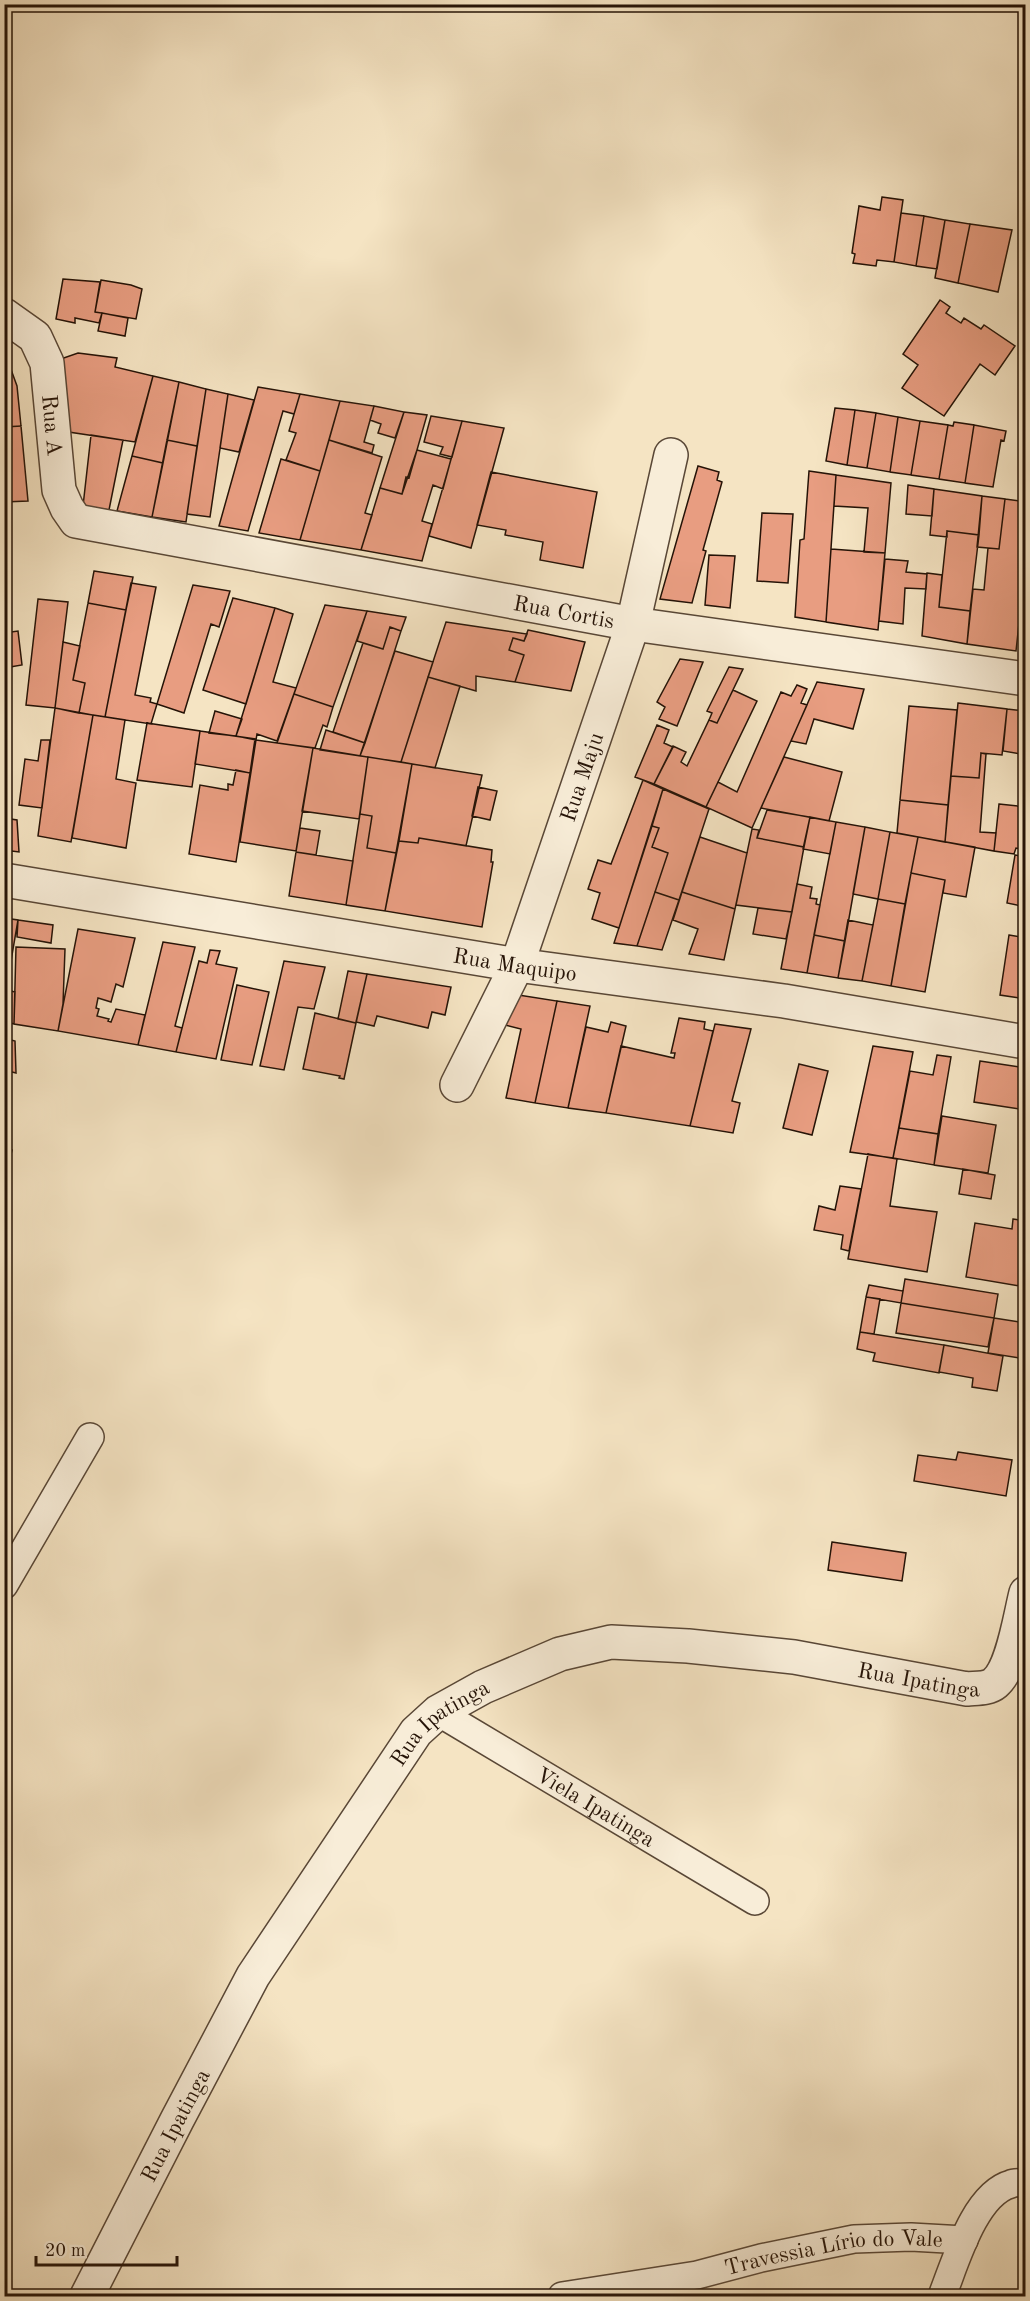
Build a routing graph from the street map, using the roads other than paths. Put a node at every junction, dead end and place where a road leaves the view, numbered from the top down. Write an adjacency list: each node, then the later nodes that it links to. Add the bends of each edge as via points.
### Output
1 (4, 315): 3 (street, Rua A, via 36,337 47,363 59,490 67,508 76,521)
2 (671, 455): 4 (street, Rua Maju)
3 (104, 527): 4 (street, Rua Cortis)
4 (633, 624): 5 (street, Rua Cortis); 7 (street, Rua Maju)
5 (1026, 679)
6 (4, 880): 7 (street, Rua Maquipo)
7 (517, 965): 8 (street, Rua Maquipo, via 784,1001); 9 (street, Rua Maju)
8 (1026, 1042)
9 (457, 1085)
10 (90, 1437): 11 (lane)
11 (4, 1585)
12 (1026, 1593): 13 (street, Rua Ipatinga, via 1003,1674 994,1685 981,1688 968,1689 794,1657 611,1642 560,1654 483,1687)
13 (438, 1713): 14 (lane, Viela Ipatinga); 17 (street, Rua Ipatinga, via 416,1732 253,1977)
14 (755, 1901)
15 (1026, 2183): 16 (lane, via 1011,2184 998,2191 978,2214)
16 (964, 2240): 18 (lane, Travessia Lírio do Vale, via 854,2239 697,2275); 19 (lane)
17 (87, 2296)
18 (562, 2296)
19 (942, 2296)

